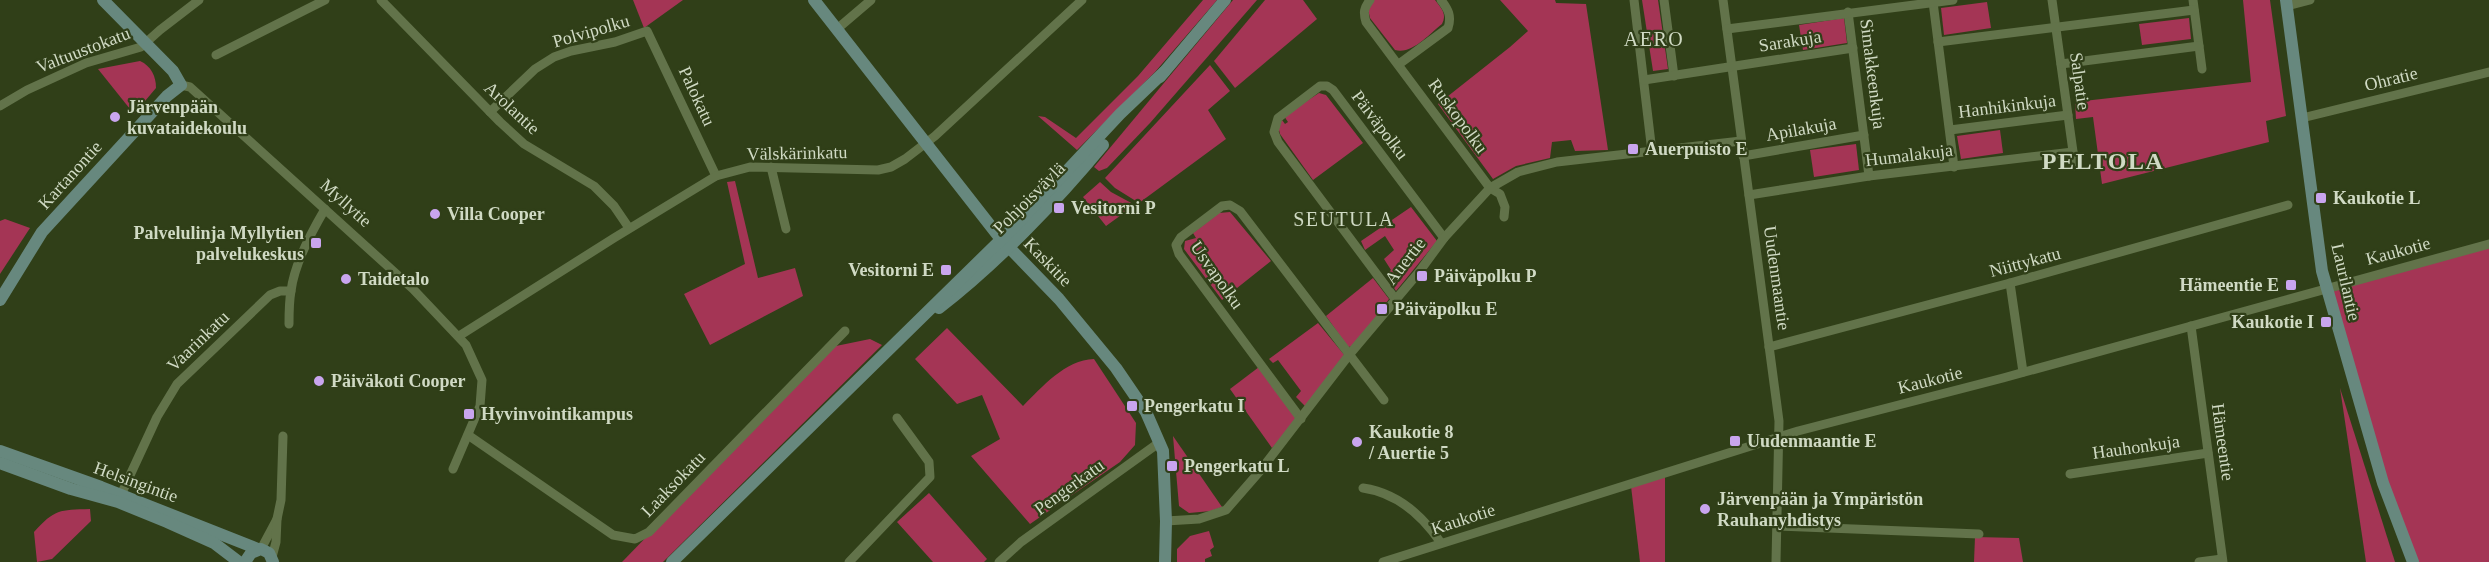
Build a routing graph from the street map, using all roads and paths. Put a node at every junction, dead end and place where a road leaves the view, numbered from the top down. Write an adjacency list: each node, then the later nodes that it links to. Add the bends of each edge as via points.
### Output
1 (103, 0): 26 (street, Myllytie)
2 (200, 0): 26 (street, Valtuustokatu)
3 (325, 0): 29 (street)
4 (381, 0): 39 (street, Arolantie)
5 (814, 0): 23 (street, Kaskitie)
6 (871, 0): 23 (street)
7 (1082, 0): 45 (street, Välskärinkatu)
8 (1225, 0): 62 (street, Pohjoisväylä, via 1086,166)
9 (1370, 0): 30 (street, Ruskopolku, via 1363,14 1366,22)
10 (1441, 0): 30 (street, via 1449,10 1448,28)
11 (1634, 0): 36 (street)
12 (1664, 0): 35 (street)
13 (1723, 0): 22 (street, Uudenmaantie)
14 (1953, 0): 17 (street)
15 (2052, 0): 21 (street, Salpatie)
16 (2310, 0): 18 (street)
17 (1933, 2): 20 (street); 25 (street)
18 (2286, 3): 41 (street, Laurilantie)
19 (2193, 5): 21 (street); 27 (street)
20 (1848, 12): 22 (street); 28 (street, Simakkeenkuja)
21 (2056, 27): 25 (street); 31 (street, Salpatie)
22 (1727, 28): 32 (street, Uudenmaantie)
23 (837, 29): 45 (street, Kaskitie)
24 (648, 31): 39 (street, Polvipolku, via 554,57 535,69); 52 (street, Palokatu)
25 (1938, 42): 42 (street)
26 (146, 43): 37 (street, Myllytie); 38 (street, Valtuustokatu, via 135,50 86,63)
27 (2199, 46): 31 (street); 33 (street)
28 (1853, 48): 32 (street, Sarakuja); 43 (street, Simakkeenkuja)
29 (216, 56)
30 (1400, 64): 54 (street, Ruskopolku)
31 (2061, 64): 40 (street, Salpatie)
32 (1732, 67): 35 (street, Sarakuja); 44 (street, Uudenmaantie)
33 (2202, 69)
34 (2489, 72): 41 (street, Ohratie)
35 (1674, 76): 36 (street, Sarakuja)
36 (1644, 80): 46 (street)
37 (181, 85): 57 (street, Myllytie, via 190,87); 67 (street, Kartanontie, via 42,232)
38 (0, 106)
39 (490, 112): 59 (street, Arolantie, via 524,144 594,186)
40 (2068, 115): 42 (street, Hanhikinkuja); 47 (street, Salpatie)
41 (2302, 118): 65 (street, Laurilantie)
42 (1950, 130): 51 (street)
43 (1864, 135): 48 (street, Apilakuja); 53 (street, Simakkeenkuja)
44 (1741, 141): 46 (street, Auertie); 48 (street, Uudenmaantie)
45 (926, 144): 50 (street, Välskärinkatu, via 884,169); 62 (street, Kaskitie)
46 (1652, 152): 54 (street, Auertie, via 1557,162 1518,172)
47 (2073, 152): 49 (street, Salpatie); 51 (street, Humalakuja)
48 (1743, 156): 55 (street, Uudenmaantie)
49 (2075, 166)
50 (771, 167): 52 (street, Välskärinkatu, via 750,167); 60 (street)
51 (1954, 167): 53 (street, Humalakuja)
52 (716, 176): 59 (street, Välskärinkatu)
53 (1869, 176): 55 (street, Humalakuja)
54 (1490, 188): 58 (street, Ruskopolku, via 1500,194); 61 (street, Auertie)
55 (1749, 195): 73 (street, Uudenmaantie)
56 (2288, 205): 64 (street, Niittykatu)
57 (325, 209): 66 (street); 72 (street, Myllytie)
58 (1504, 217)
59 (629, 228): 72 (street, Välskärinkatu)
60 (786, 229)
61 (1444, 238): 68 (street, Auertie); 68 (street, Päiväpolku, via 1333,90 1320,86 1278,118 1274,132 1278,142)
62 (1004, 242): 82 (street, Kaskitie, via 1059,299 1116,368 1146,412); 100 (street, Pohjoisväylä, via 958,293 904,334)
63 (2489, 244): 65 (street, Kaukotie)
64 (2010, 283): 73 (street, Niittykatu); 75 (street)
65 (2326, 288): 70 (street, Kaukotie); 107 (street, Laurilantie, via 2383,483)
66 (291, 291): 69 (street); 89 (street, Vaarinkatu, via 270,295 177,384)
67 (0, 300)
68 (1396, 300): 74 (street, Auertie)
69 (289, 324)
70 (2191, 326): 75 (street, Kaukotie); 84 (street, Hämeentie)
71 (845, 331): 79 (street, Laaksokatu, via 649,532 635,539 613,535)
72 (459, 336): 79 (street, Myllytie, via 474,358 482,380 480,406)
73 (1769, 346): 81 (street, Uudenmaantie)
74 (1349, 355): 76 (street); 78 (street, Auertie); 78 (street, Usvapolku, via 1240,211 1230,205 1222,206 1180,237 1176,245 1179,254)
75 (2023, 372): 81 (street, Kaukotie)
76 (1384, 400)
77 (897, 418): 101 (street, via 929,462 930,477)
78 (1300, 419): 91 (street, Auertie, via 1226,510 1199,519)
79 (468, 435): 86 (street, Myllytie)
80 (283, 436): 90 (street)
81 (1779, 437): 92 (street, Uudenmaantie); 94 (street, Kaukotie)
82 (1160, 442): 91 (street, Kaskitie); 102 (street, Pengerkatu)
83 (0, 451): 89 (street, Helsingintie)
84 (2208, 453): 87 (street, Hauhonkuja); 97 (street, Hämeentie)
85 (0, 462): 89 (street, Helsingintie, via 71,489)
86 (453, 469)
87 (2070, 474)
88 (1363, 488): 94 (street, via 1402,501 1428,523)
89 (119, 498): 95 (street, Helsingintie); 98 (street, Helsingintie, via 214,543)
90 (277, 519): 95 (street); 96 (street)
91 (1166, 521): 103 (street, Kaskitie)
92 (1777, 526): 93 (street); 105 (street, Uudenmaantie)
93 (1979, 534)
94 (1441, 543): 104 (street, Kaukotie)
95 (260, 549): 96 (street, Helsingintie); 99 (street)
96 (272, 560)
97 (2223, 560): 106 (street)
98 (239, 562)
99 (245, 562)
100 (672, 562)
101 (849, 562)
102 (999, 562)
103 (1165, 562)
104 (1383, 562)
105 (1776, 562)
106 (2199, 562)
107 (2413, 562)

